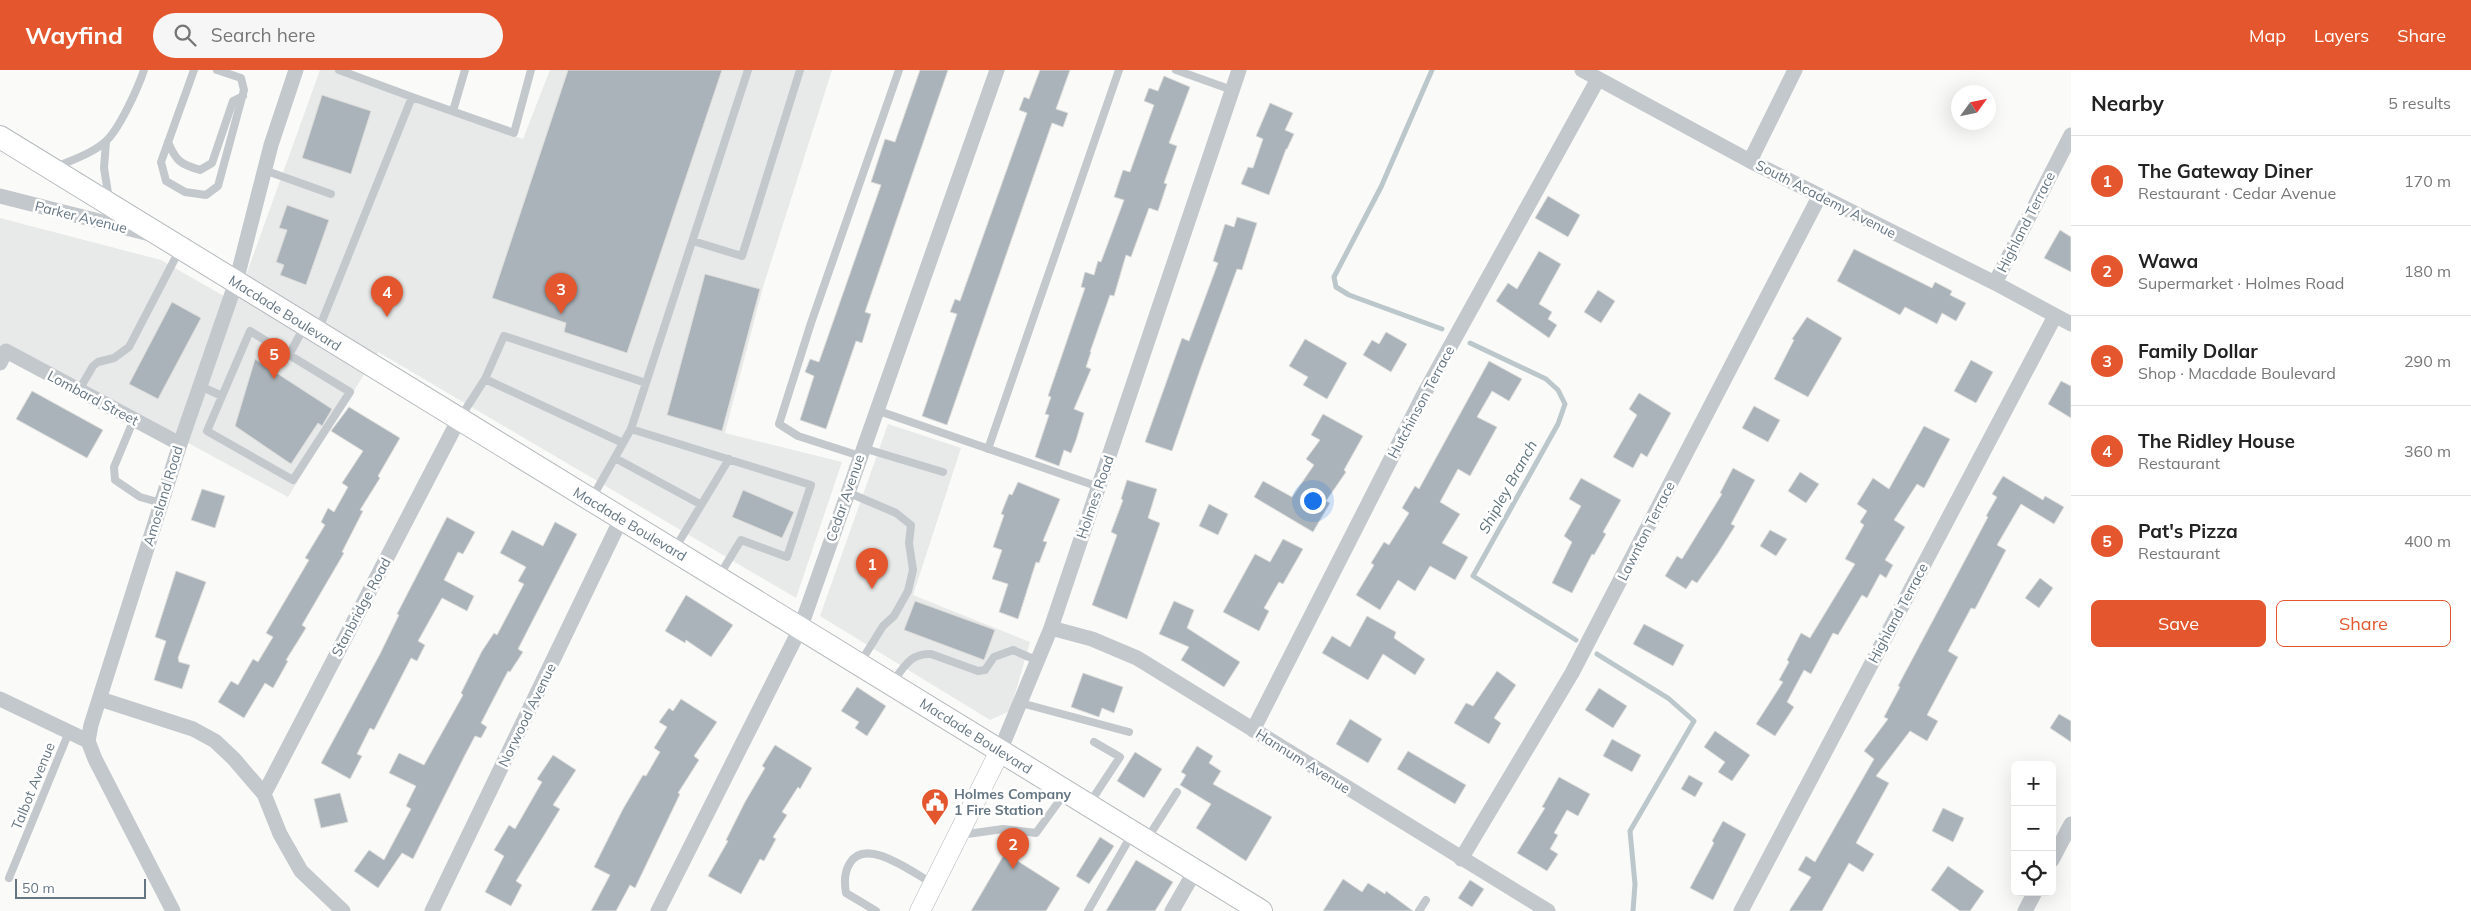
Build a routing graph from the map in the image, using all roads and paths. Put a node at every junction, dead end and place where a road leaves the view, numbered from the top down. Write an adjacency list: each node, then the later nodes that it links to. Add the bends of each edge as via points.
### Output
1 (144, 70): 24 (lane, via 137,91)
2 (194, 70): 25 (lane)
3 (216, 70): 19 (lane, via 241,78)
4 (296, 70): 28 (street, Amosland Road)
5 (339, 70): 20 (lane)
6 (465, 70): 21 (lane)
7 (531, 70): 21 (lane, via 514,133)
8 (748, 70): 33 (lane)
9 (800, 70): 33 (lane, via 742,256)
10 (899, 70): 54 (lane, via 779,424 798,436)
11 (997, 70): 47 (street, Cedar Avenue)
12 (1119, 70): 53 (lane)
13 (1176, 70): 18 (lane)
14 (1239, 70): 18 (street, Holmes Road)
15 (1582, 70): 17 (street, South Academy Avenue)
16 (1795, 70): 26 (street)
17 (1598, 79): 26 (street, South Academy Avenue); 74 (street, Hutchinson Terrace, via 1425,392)
18 (1232, 90): 58 (street, Holmes Road)
19 (243, 96): 25 (lane, via 233,101 212,163 200,170 185,166 174,158); 25 (lane, via 218,186 206,195 185,192 166,181 161,162)
20 (412, 97): 21 (lane); 39 (lane)
21 (453, 111)
22 (2071, 135): 36 (street, Highland Terrace)
23 (0, 137): 27 (main road, Macdade Boulevard)
24 (106, 142): 27 (lane); 32 (lane, via 104,168)
25 (168, 142)
26 (1750, 161): 31 (street, South Academy Avenue)
27 (51, 169): 32 (main road, Macdade Boulevard)
28 (264, 170): 29 (lane); 35 (street, Amosland Road)
29 (331, 194)
30 (0, 196): 34 (street, Parker Avenue)
31 (1819, 196): 36 (street, South Academy Avenue); 88 (street, Lawnton Terrace, via 1572,673)
32 (110, 205): 34 (main road, Macdade Boulevard)
33 (693, 241): 43 (lane)
34 (171, 243): 35 (main road, Macdade Boulevard); 45 (lane, via 129,347 114,358 93,366)
35 (236, 282): 39 (main road, Macdade Boulevard); 44 (street, Amosland Road)
36 (1995, 283): 37 (street, South Academy Avenue)
37 (2055, 316): 38 (street, South Academy Avenue); 105 (street, Highland Terrace)
38 (2071, 324)
39 (311, 329): 40 (lane); 49 (main road, Macdade Boulevard)
40 (289, 355): 46 (lane, via 250,331); 46 (lane, via 350,392 293,480 208,431)
41 (3, 357): 45 (street, Lombard Street)
42 (485, 379): 43 (lane, via 504,336); 49 (lane); 51 (lane)
43 (646, 383): 50 (lane)
44 (200, 386): 46 (lane); 52 (street, Amosland Road)
45 (79, 390): 48 (street, Lombard Street)
46 (222, 396)
47 (876, 410): 53 (lane); 54 (street, Cedar Avenue)
48 (134, 419): 52 (street, Lombard Street); 61 (lane, via 114,468 115,480 140,497)
49 (459, 419): 60 (main road, Macdade Boulevard); 82 (street, Stanbridge Road)
50 (631, 429): 51 (lane); 56 (lane)
51 (623, 443): 55 (lane)
52 (180, 444): 61 (street, Amosland Road)
53 (988, 449): 58 (lane)
54 (862, 452): 57 (lane); 59 (street, Cedar Avenue)
55 (615, 458): 60 (lane); 62 (lane)
56 (729, 460): 62 (lane); 65 (lane, via 811,485 787,557 741,540)
57 (943, 472)
58 (1099, 487): 67 (street, Holmes Road)
59 (847, 492): 66 (street, Cedar Avenue); 69 (lane, via 896,512 911,525 909,543 913,570 908,591 894,616 883,626)
60 (591, 500): 63 (main road, Macdade Boulevard)
61 (161, 503): 71 (street, Amosland Road)
62 (700, 504): 64 (lane)
63 (621, 518): 64 (main road, Macdade Boulevard); 96 (street, Norwood Avenue)
64 (674, 551): 65 (main road, Macdade Boulevard)
65 (718, 578): 66 (main road, Macdade Boulevard)
66 (800, 628): 69 (main road, Macdade Boulevard); 97 (street, Cedar Avenue)
67 (1051, 628): 68 (street, Holmes Road); 74 (street, Hannum Avenue, via 1092,639 1137,658)
68 (1038, 661): 70 (lane, via 1013,650 994,657 986,670 978,671 923,653 911,657); 73 (street, Holmes Road)
69 (858, 664): 70 (main road, Macdade Boulevard)
70 (891, 684): 79 (main road, Macdade Boulevard)
71 (100, 699): 77 (street, Amosland Road); 82 (street, via 193,729 215,741)
72 (0, 700): 75 (street)
73 (1021, 703): 76 (lane); 79 (street, Holmes Road)
74 (1253, 730): 88 (street, Hannum Avenue)
75 (69, 732): 77 (street); 90 (lane, Talbot Avenue)
76 (1130, 732)
77 (88, 741): 94 (street, via 104,779)
78 (1094, 742): 83 (lane, via 1120,756)
79 (1000, 751): 80 (main road, Macdade Boulevard); 85 (street, Holmes Road)
80 (1067, 792): 83 (main road, Macdade Boulevard); 85 (lane, via 1036,833 1003,829)
81 (1177, 792): 86 (lane)
82 (264, 794): 95 (street, via 280,834 301,871)
83 (1088, 805): 86 (main road, Macdade Boulevard)
84 (2071, 824): 87 (street)
85 (960, 835): 91 (street, Holmes Road)
86 (1140, 836): 89 (main road, Macdade Boulevard); 100 (lane)
87 (2056, 852)
88 (1460, 859): 104 (street, Hannum Avenue)
89 (1195, 870): 101 (street); 102 (main road, Macdade Boulevard)
90 (9, 878)
91 (934, 884): 98 (lane, via 880,855 870,852 855,856 846,873 846,893); 99 (street, Holmes Road)
92 (2033, 896): 106 (street)
93 (1426, 900): 103 (lane)
94 (173, 911)
95 (343, 911)
96 (432, 911)
97 (658, 911)
98 (876, 911)
99 (920, 911)
100 (1088, 911)
101 (1172, 911)
102 (1261, 911)
103 (1419, 911)
104 (1548, 911)
105 (1741, 911)
106 (2025, 911)

